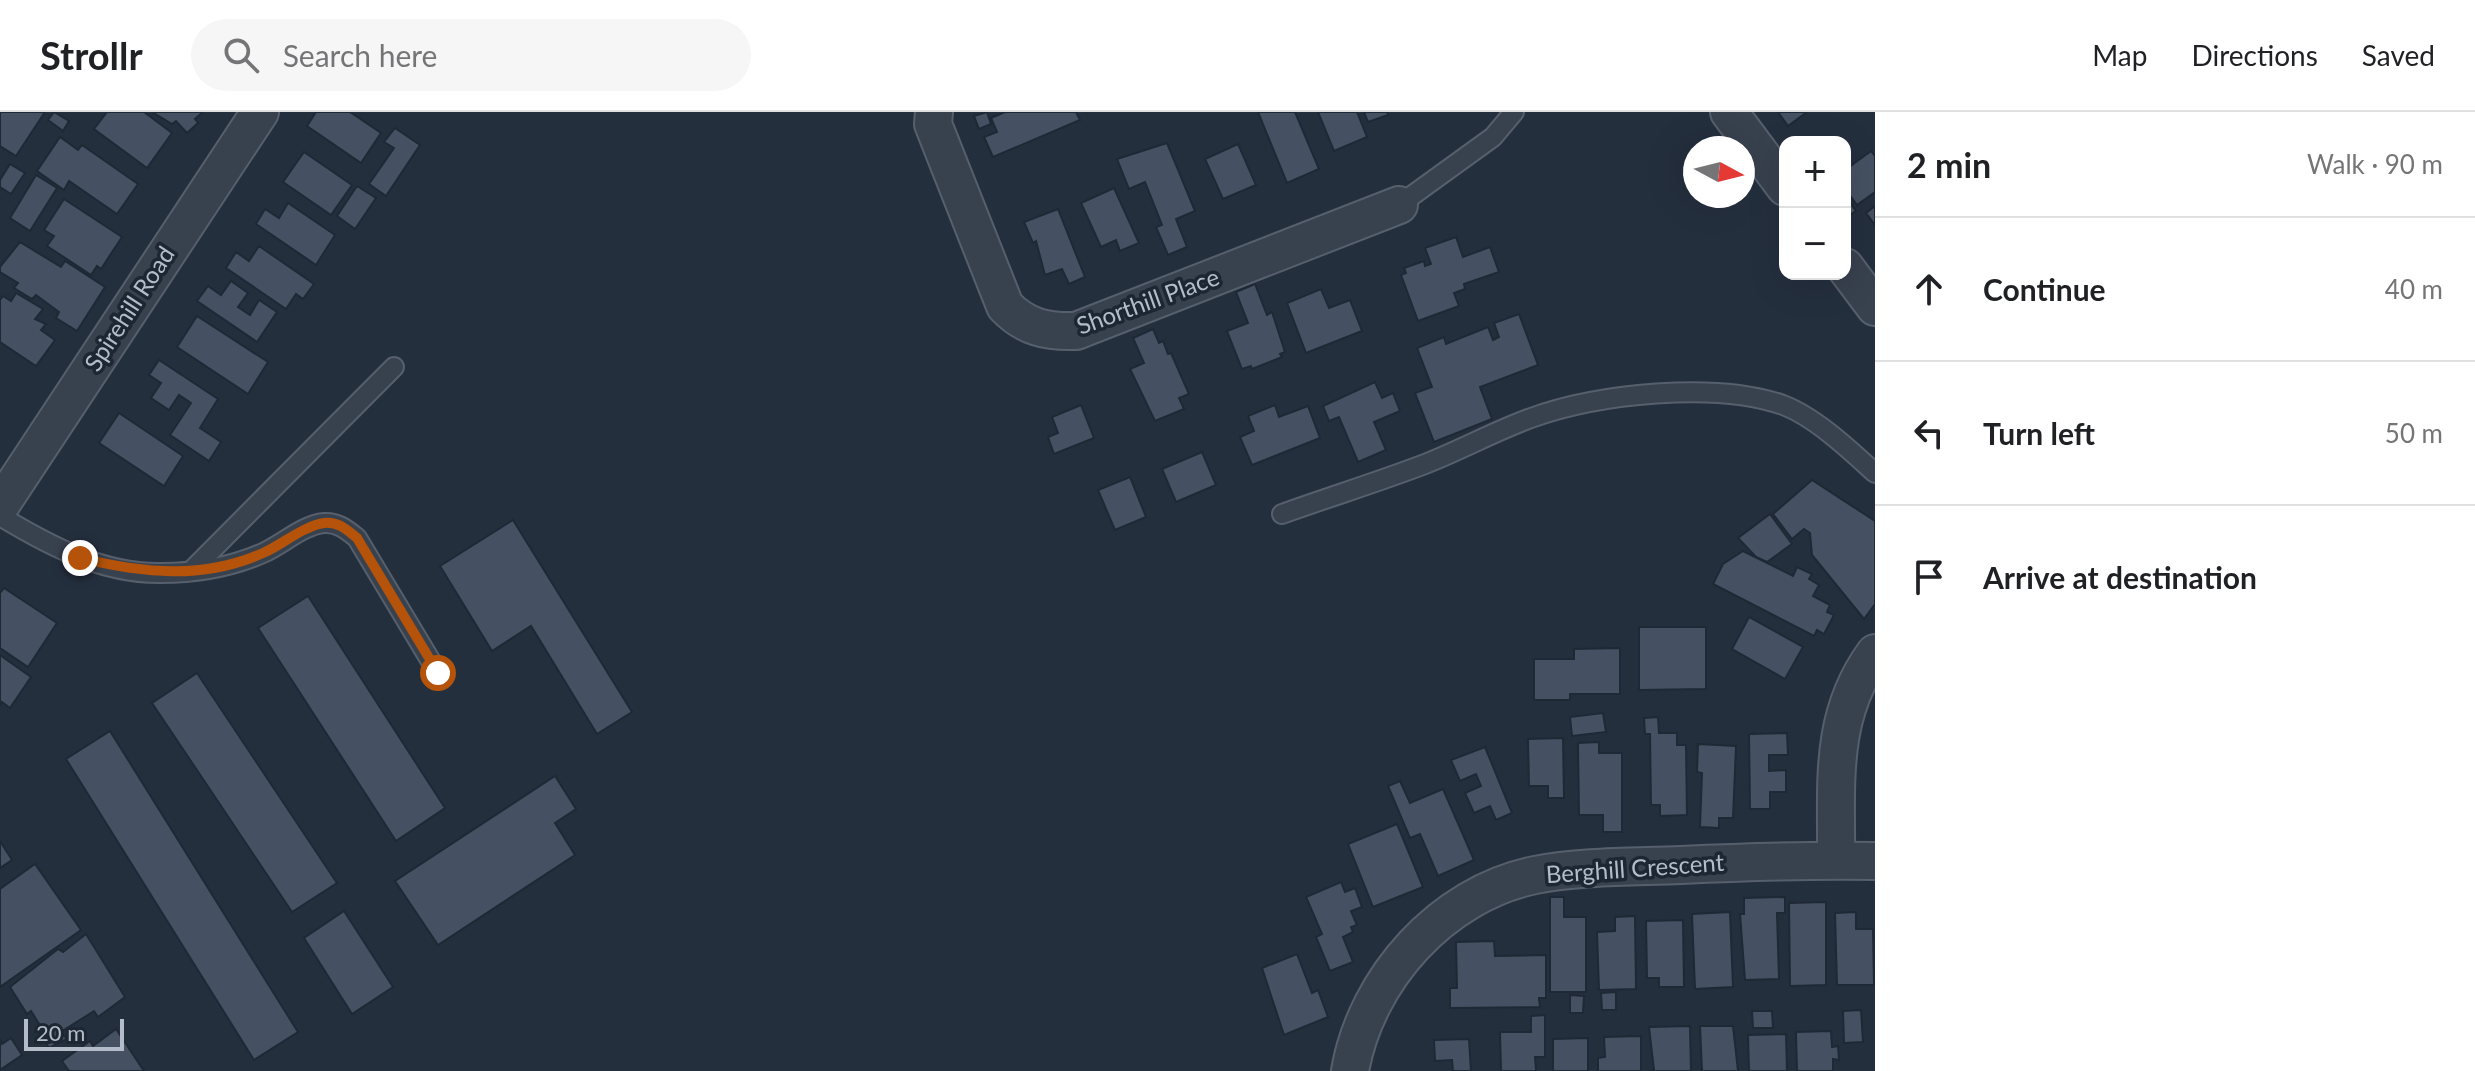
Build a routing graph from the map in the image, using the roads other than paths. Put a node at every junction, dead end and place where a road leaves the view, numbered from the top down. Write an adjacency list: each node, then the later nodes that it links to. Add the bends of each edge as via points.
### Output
1 (260, 112): 11 (street, Spirehill Road)
2 (934, 112): 6 (street, Shorthill Place, via 933,124 1005,306 1021,322 1056,332 1076,331)
3 (1514, 112): 6 (lane, via 1493,137)
4 (1729, 112): 5 (street)
5 (1779, 179)
6 (1399, 205)
7 (1851, 275): 8 (street)
8 (1875, 307)
9 (394, 367): 14 (lane)
10 (1875, 473): 12 (lane, via 1784,405 1743,395 1682,394 1574,405 1530,418 1425,464)
11 (0, 506)
12 (1282, 514)
13 (0, 516): 14 (lane, via 80,558 158,573)
14 (191, 571): 16 (lane, via 262,554 324,523 340,525 357,538)
15 (1875, 653): 17 (street, via 1843,713)
16 (438, 673)
17 (1836, 860): 18 (street, Berghill Crescent); 19 (street, Berghill Crescent, via 1581,869 1507,884 1460,907 1399,961 1374,999)
18 (1875, 861)
19 (1350, 1071)

